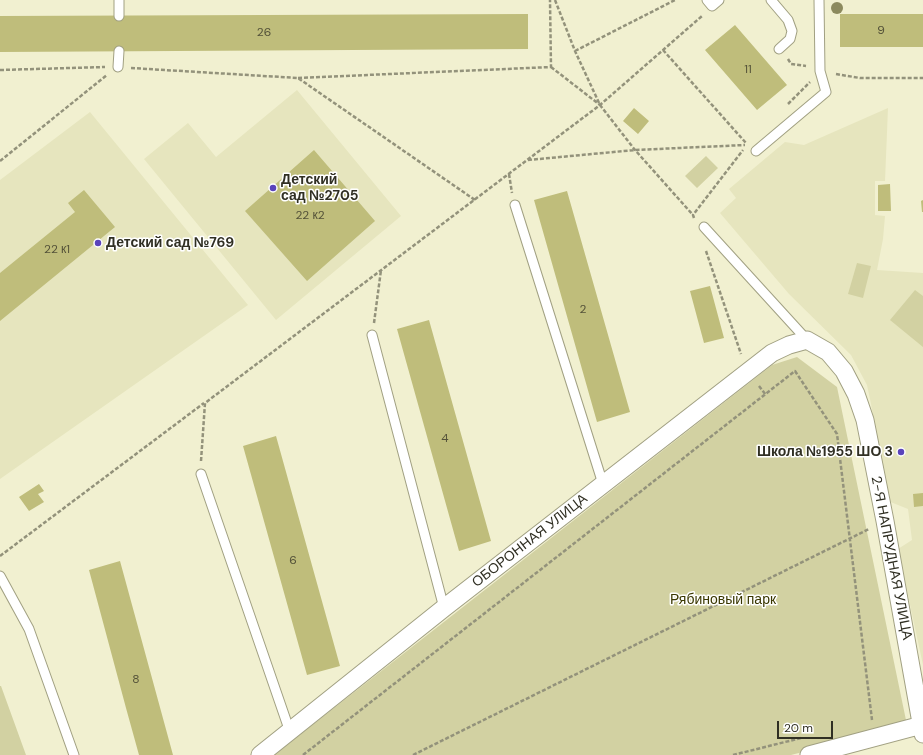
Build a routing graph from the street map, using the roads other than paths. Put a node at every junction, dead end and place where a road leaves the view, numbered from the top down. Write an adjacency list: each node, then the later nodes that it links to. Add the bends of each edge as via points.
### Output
1 (119, 0): 6 (lane)
2 (720, 0): 5 (lane)
3 (771, 0): 7 (lane, via 788,20 792,31 790,39)
4 (819, 0): 10 (lane, via 820,71 826,92)
5 (709, 3)
6 (119, 16)
7 (779, 49)
8 (118, 51): 9 (lane)
9 (118, 67)
10 (756, 151)
11 (515, 205): 16 (lane)
12 (704, 228): 14 (lane, 2-Я НАПРУДНАЯ УЛИЦА)
13 (372, 335): 18 (lane)
14 (807, 340): 16 (street, ОБОРОННАЯ УЛИЦА, via 789,344 772,353); 19 (street, 2-Я НАПРУДНАЯ УЛИЦА, via 828,352 844,371 865,420)
15 (201, 474): 20 (lane)
16 (603, 484): 18 (street, ОБОРОННАЯ УЛИЦА)
17 (0, 576): 21 (lane, via 29,629)
18 (444, 608): 20 (street, ОБОРОННАЯ УЛИЦА)
19 (922, 730): 23 (street)
20 (290, 732): 22 (street, ОБОРОННАЯ УЛИЦА)
21 (74, 755)
22 (260, 755)
23 (809, 755)

